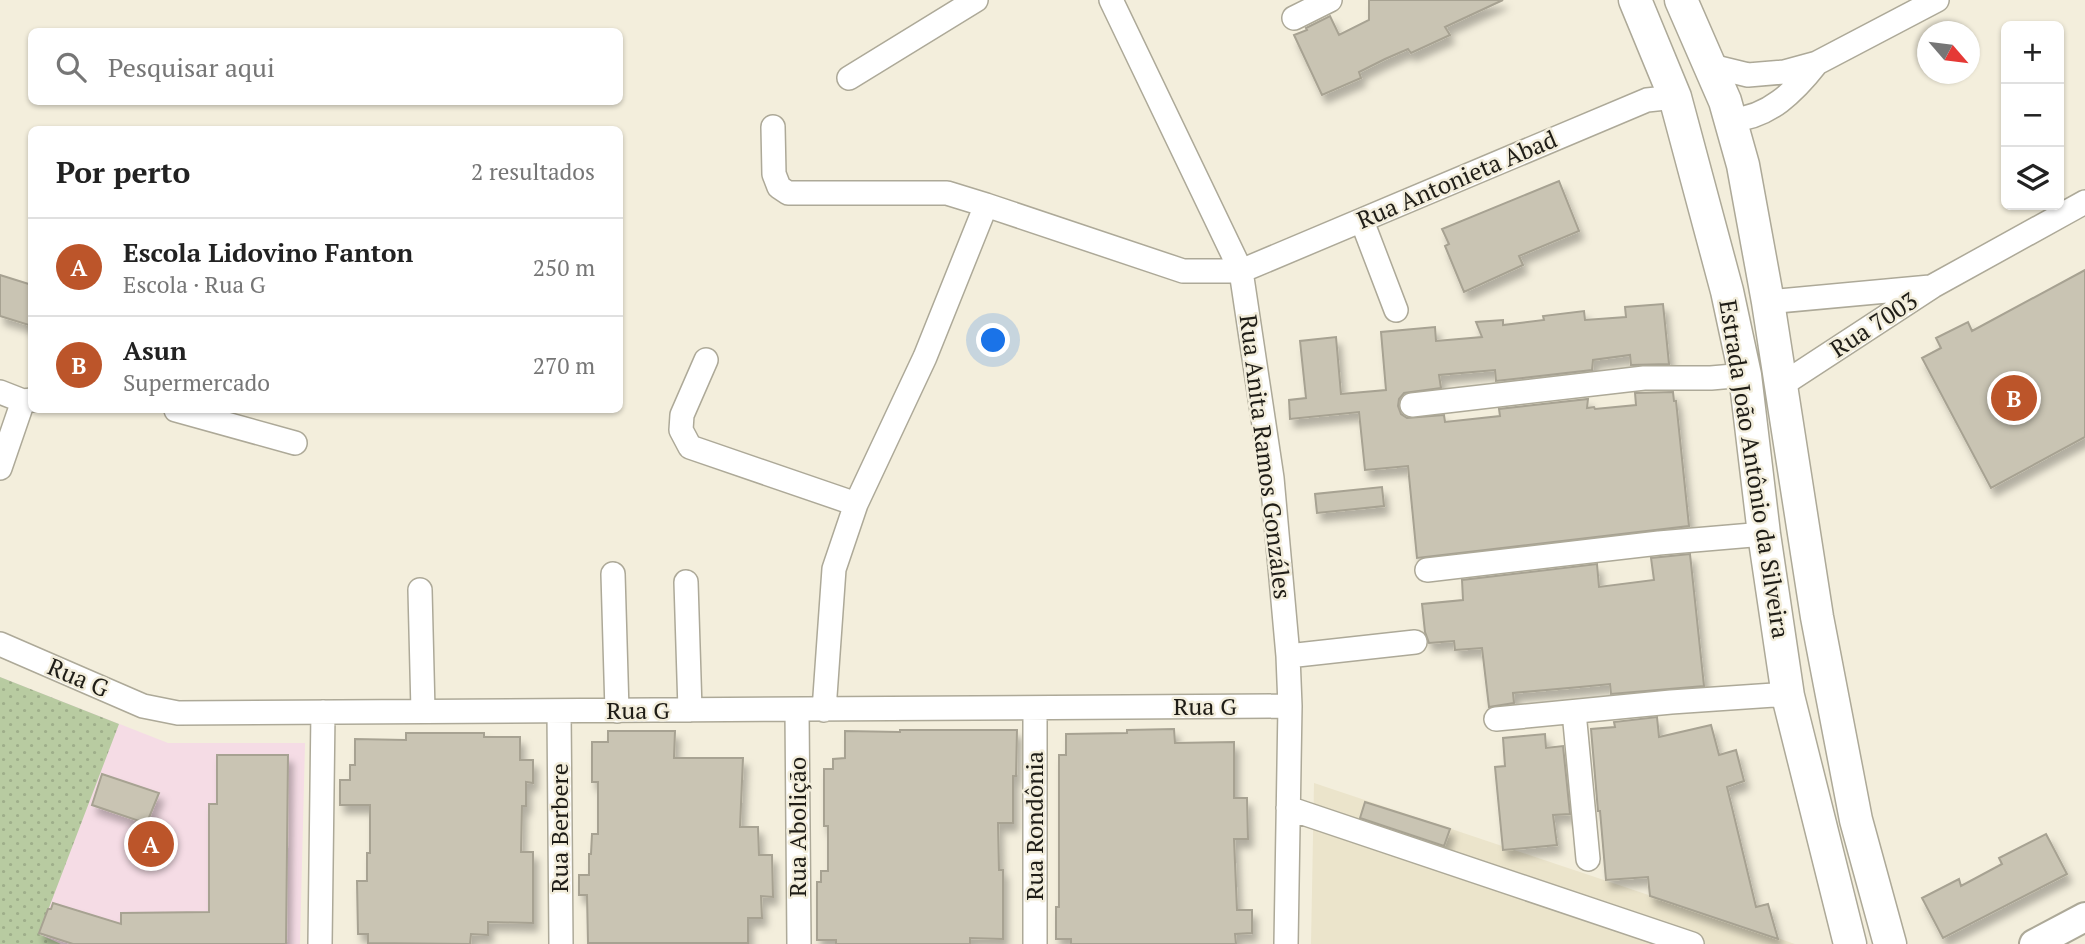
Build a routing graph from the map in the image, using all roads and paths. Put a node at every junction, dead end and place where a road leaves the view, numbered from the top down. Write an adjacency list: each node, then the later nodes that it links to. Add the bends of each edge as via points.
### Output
1 (976, 0): 11 (street)
2 (1111, 0): 18 (street, Rua Anita Ramos Gonzáles)
3 (1331, 0): 7 (street)
4 (1636, 0): 8 (main road, Estrada João Antônio da Silveira)
5 (1681, 0): 10 (main road, Estrada João Antônio da Silveira)
6 (1937, 0): 9 (street)
7 (1294, 18)
8 (1654, 46): 12 (main road, Estrada João Antônio da Silveira); 13 (main road, via 1700,97)
9 (1817, 63): 10 (street, via 1757,75); 13 (street, via 1798,87 1768,109 1755,117)
10 (1711, 66): 13 (main road, Estrada João Antônio da Silveira)
11 (849, 78)
12 (1675, 97): 17 (street, Rua Antonieta Abad, via 1647,100); 23 (main road, Estrada João Antônio da Silveira)
13 (1731, 120): 20 (main road, Estrada João Antônio da Silveira)
14 (773, 127): 16 (street, via 774,174 779,187 788,193 947,193)
15 (2085, 202): 19 (street)
16 (986, 205): 18 (street, via 1183,271); 31 (street, via 925,357)
17 (1362, 220): 18 (street, Rua Antonieta Abad); 21 (street)
18 (1241, 271): 39 (street, Rua Anita Ramos Gonzáles, via 1272,478)
19 (1933, 286): 20 (street, Rua 7003); 24 (street, Rua 7003)
20 (1768, 302): 24 (main road, Estrada João Antônio da Silveira)
21 (1396, 310)
22 (706, 360): 31 (street, via 682,415 681,430 690,447)
23 (1745, 375): 27 (street, via 1644,378); 32 (main road, Estrada João Antônio da Silveira)
24 (1780, 386): 62 (main road, Estrada João Antônio da Silveira, via 1856,820)
25 (0, 393): 26 (street)
26 (27, 400): 30 (street)
27 (1412, 405)
28 (187, 413): 29 (street)
29 (295, 443)
30 (0, 468)
31 (856, 504): 45 (street, via 834,569)
32 (1763, 534): 33 (street); 40 (main road, Estrada João Antônio da Silveira)
33 (1427, 570)
34 (613, 574): 48 (street)
35 (686, 582): 43 (street)
36 (420, 590): 46 (street)
37 (1415, 642): 39 (street)
38 (0, 644): 49 (street, Rua G, via 143,706 177,713)
39 (1289, 656): 41 (street, Rua Anita Ramos Gonzáles)
40 (1788, 696): 50 (street); 61 (main road, Estrada João Antônio da Silveira)
41 (1290, 706): 42 (street, Rua G); 52 (street, Rua Anita Ramos Gonzáles)
42 (1035, 708): 45 (street, Rua G); 58 (street, Rua Rondônia)
43 (690, 710): 44 (street, Rua G); 48 (street, Rua G)
44 (797, 710): 45 (street, Rua G); 57 (street, Rua Abolição)
45 (824, 710)
46 (423, 711): 47 (street, Rua G); 49 (street, Rua G)
47 (559, 711): 48 (street, Rua G); 56 (street, Rua Berbere)
48 (617, 711)
49 (323, 712): 55 (street)
50 (1574, 712): 51 (street); 53 (street)
51 (1496, 719)
52 (1288, 808): 59 (street, Rua Anita Ramos Gonzáles); 60 (street)
53 (1588, 859)
54 (2085, 917): 63 (street)
55 (320, 944)
56 (561, 944)
57 (799, 944)
58 (1035, 944)
59 (1286, 944)
60 (1692, 944)
61 (1850, 944)
62 (1890, 944)
63 (2034, 944)

